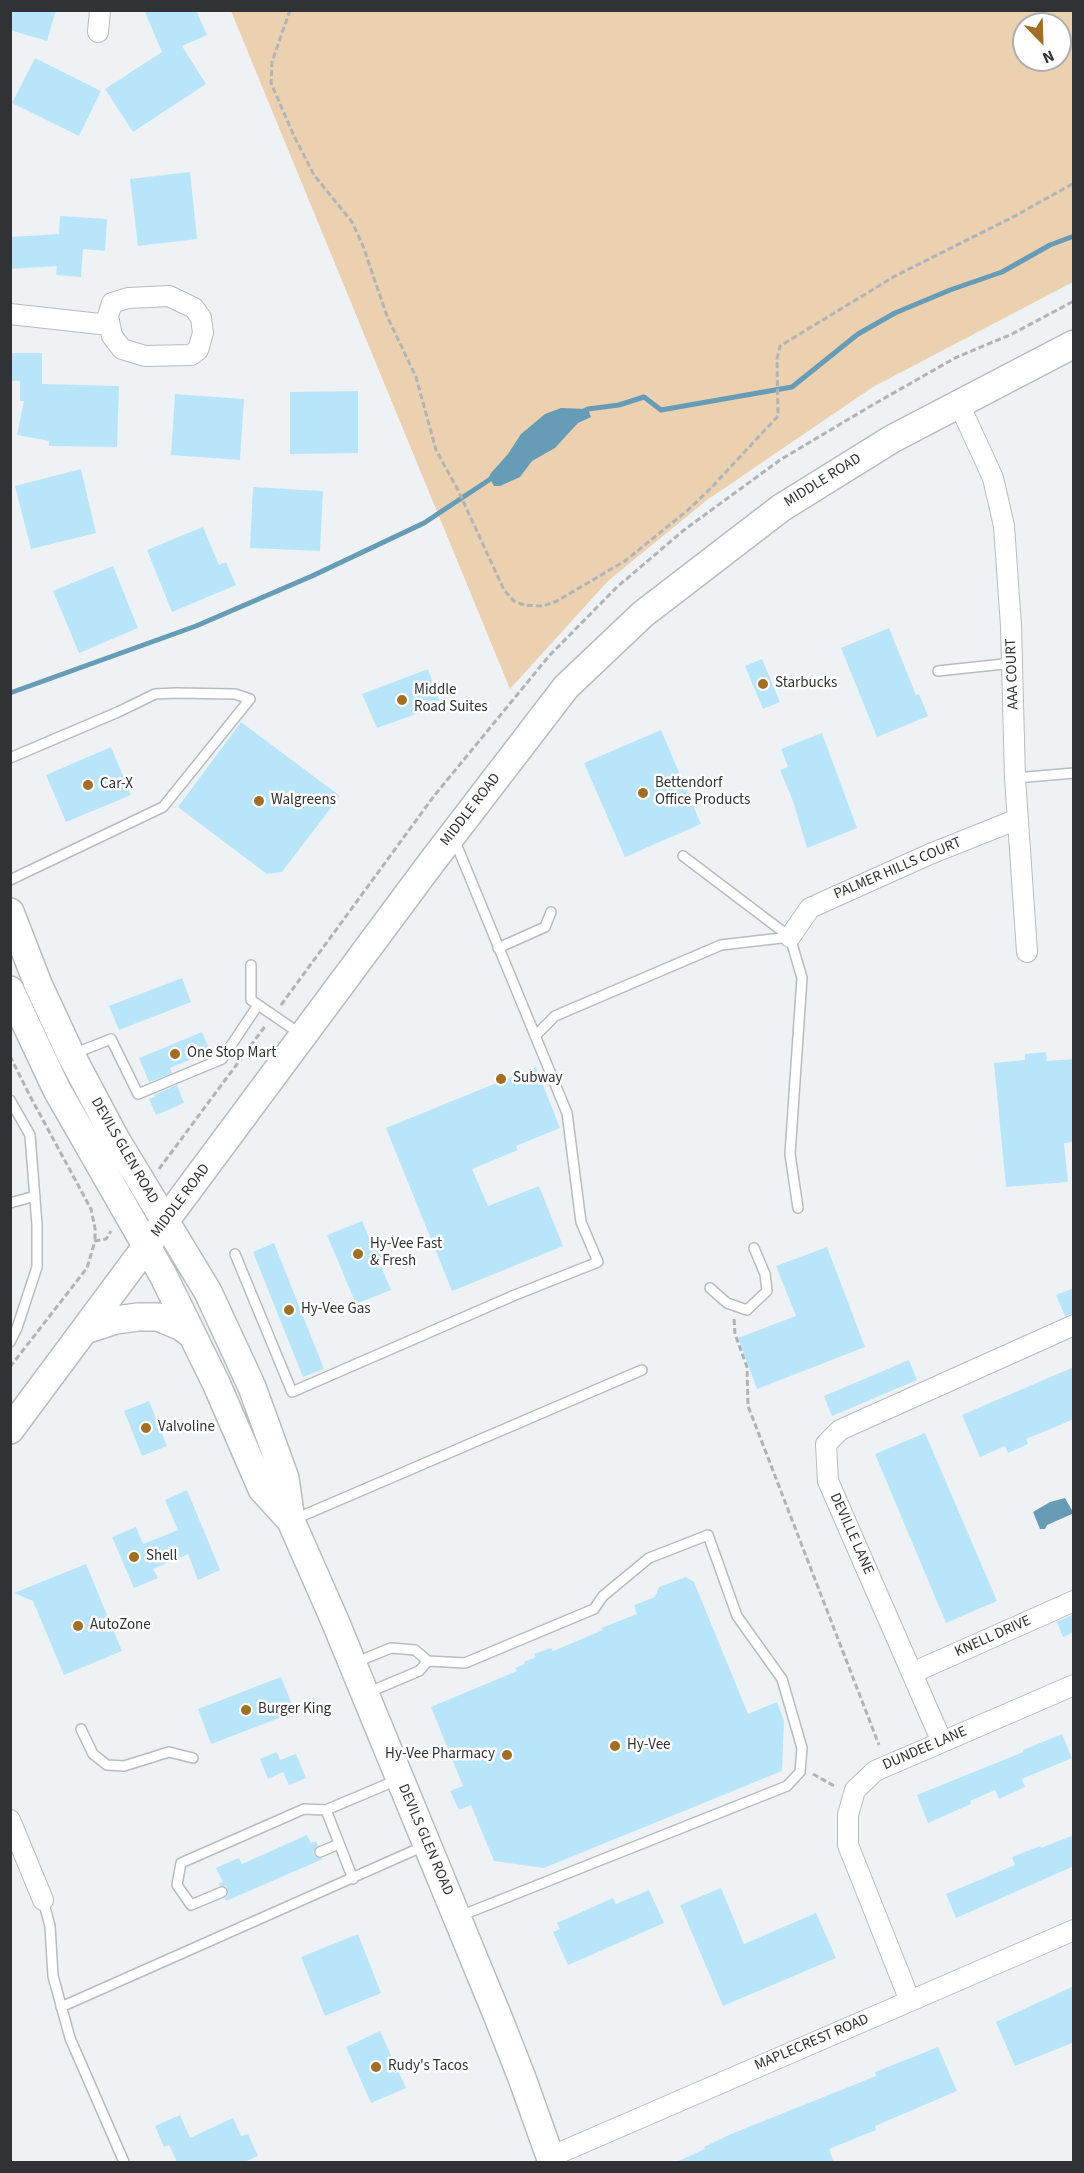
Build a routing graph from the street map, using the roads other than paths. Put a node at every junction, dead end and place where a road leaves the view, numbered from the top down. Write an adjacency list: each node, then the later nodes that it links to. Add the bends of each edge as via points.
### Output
1 (100, 10): 2 (street)
2 (98, 32)
3 (10, 314): 4 (street)
4 (110, 325): 4 (street, via 112,336 122,349 145,356 191,355 198,350 203,333 201,318 194,308 169,296 128,298 112,303)
5 (1074, 344): 6 (main road, MIDDLE ROAD)
6 (959, 404): 7 (street, AAA COURT, via 993,478 1004,526); 13 (main road, MIDDLE ROAD, via 892,439 781,508 643,614 566,687)
7 (1013, 663): 8 (lane); 11 (street, AAA COURT)
8 (938, 671)
9 (10, 758): 15 (lane, via 155,694 236,694 250,699 163,807)
10 (1074, 773): 11 (lane)
11 (1015, 778): 12 (street, AAA COURT)
12 (1018, 819): 18 (street, PALMER HILLS COURT, via 810,908); 20 (street, AAA COURT)
13 (452, 835): 19 (lane); 24 (main road, MIDDLE ROAD)
14 (683, 856): 18 (lane)
15 (10, 880)
16 (10, 912): 26 (main road, DEVILS GLEN ROAD, via 38,984)
17 (551, 912): 19 (lane, via 545,927)
18 (790, 937): 25 (lane, via 721,945 555,1016); 30 (lane, via 802,978 790,1154)
19 (498, 948): 25 (lane)
20 (1027, 952)
21 (251, 965): 23 (lane, via 251,1000)
22 (10, 990): 26 (main road, DEVILS GLEN ROAD)
23 (258, 1005): 24 (lane); 26 (lane, via 222,1059 138,1094 111,1040)
24 (303, 1036): 31 (main road, MIDDLE ROAD)
25 (535, 1036): 34 (lane, via 567,1113 581,1222 598,1262 292,1392)
26 (58, 1060): 31 (main road, DEVILS GLEN ROAD, via 116,1138); 32 (main road, DEVILS GLEN ROAD, via 77,1126)
27 (10, 1100): 28 (lane, via 30,1135)
28 (35, 1196): 29 (lane); 39 (lane, via 38,1267)
29 (10, 1203)
30 (798, 1208)
31 (165, 1222): 32 (main road, MIDDLE ROAD); 42 (main road, DEVILS GLEN ROAD, via 208,1292 252,1387 285,1478)
32 (146, 1247): 37 (main road, MIDDLE ROAD); 38 (main road, DEVILS GLEN ROAD)
33 (754, 1248): 35 (lane, via 765,1274 767,1291 747,1310 727,1302)
34 (236, 1254)
35 (710, 1288)
36 (1074, 1325): 46 (street, DEVILLE LANE, via 840,1430 826,1444 828,1481)
37 (85, 1330): 38 (main road, via 116,1320 158,1317); 41 (main road, MIDDLE ROAD)
38 (192, 1335): 42 (main road, DEVILS GLEN ROAD, via 262,1489)
39 (10, 1342)
40 (642, 1370): 42 (lane)
41 (10, 1430)
42 (291, 1521): 45 (main road, DEVILS GLEN ROAD)
43 (1074, 1601): 46 (street, KNELL DRIVE)
44 (428, 1661): 45 (lane, via 415,1650 391,1648); 48 (lane, via 419,1671); 61 (lane, via 465,1663 594,1609 603,1596 649,1558 708,1535 737,1616 782,1679 802,1748 800,1772 787,1786)
45 (352, 1664): 48 (main road, DEVILS GLEN ROAD)
46 (912, 1673): 50 (street, DEVILLE LANE)
47 (1074, 1685): 50 (street, DUNDEE LANE)
48 (364, 1694): 52 (main road, DEVILS GLEN ROAD)
49 (81, 1729): 51 (lane, via 93,1754 108,1764 124,1766 168,1752)
50 (942, 1742): 63 (street, DUNDEE LANE, via 875,1771 855,1790 848,1815 848,1845)
51 (193, 1758)
52 (399, 1779): 53 (lane); 56 (main road, DEVILS GLEN ROAD)
53 (326, 1810): 55 (lane); 59 (lane, via 304,1809 181,1863 177,1885 191,1905)
54 (10, 1820): 60 (street)
55 (339, 1844): 57 (lane); 58 (lane)
56 (426, 1845): 58 (lane); 61 (main road, DEVILS GLEN ROAD)
57 (320, 1852)
58 (353, 1879): 64 (lane)
59 (222, 1892)
60 (43, 1900): 64 (lane)
61 (457, 1917): 65 (main road, DEVILS GLEN ROAD)
62 (1074, 1930): 63 (street, MAPLECREST ROAD)
63 (910, 2001): 65 (street, MAPLECREST ROAD)
64 (61, 2007): 66 (lane, via 70,2038)
65 (551, 2160)
66 (124, 2163)

